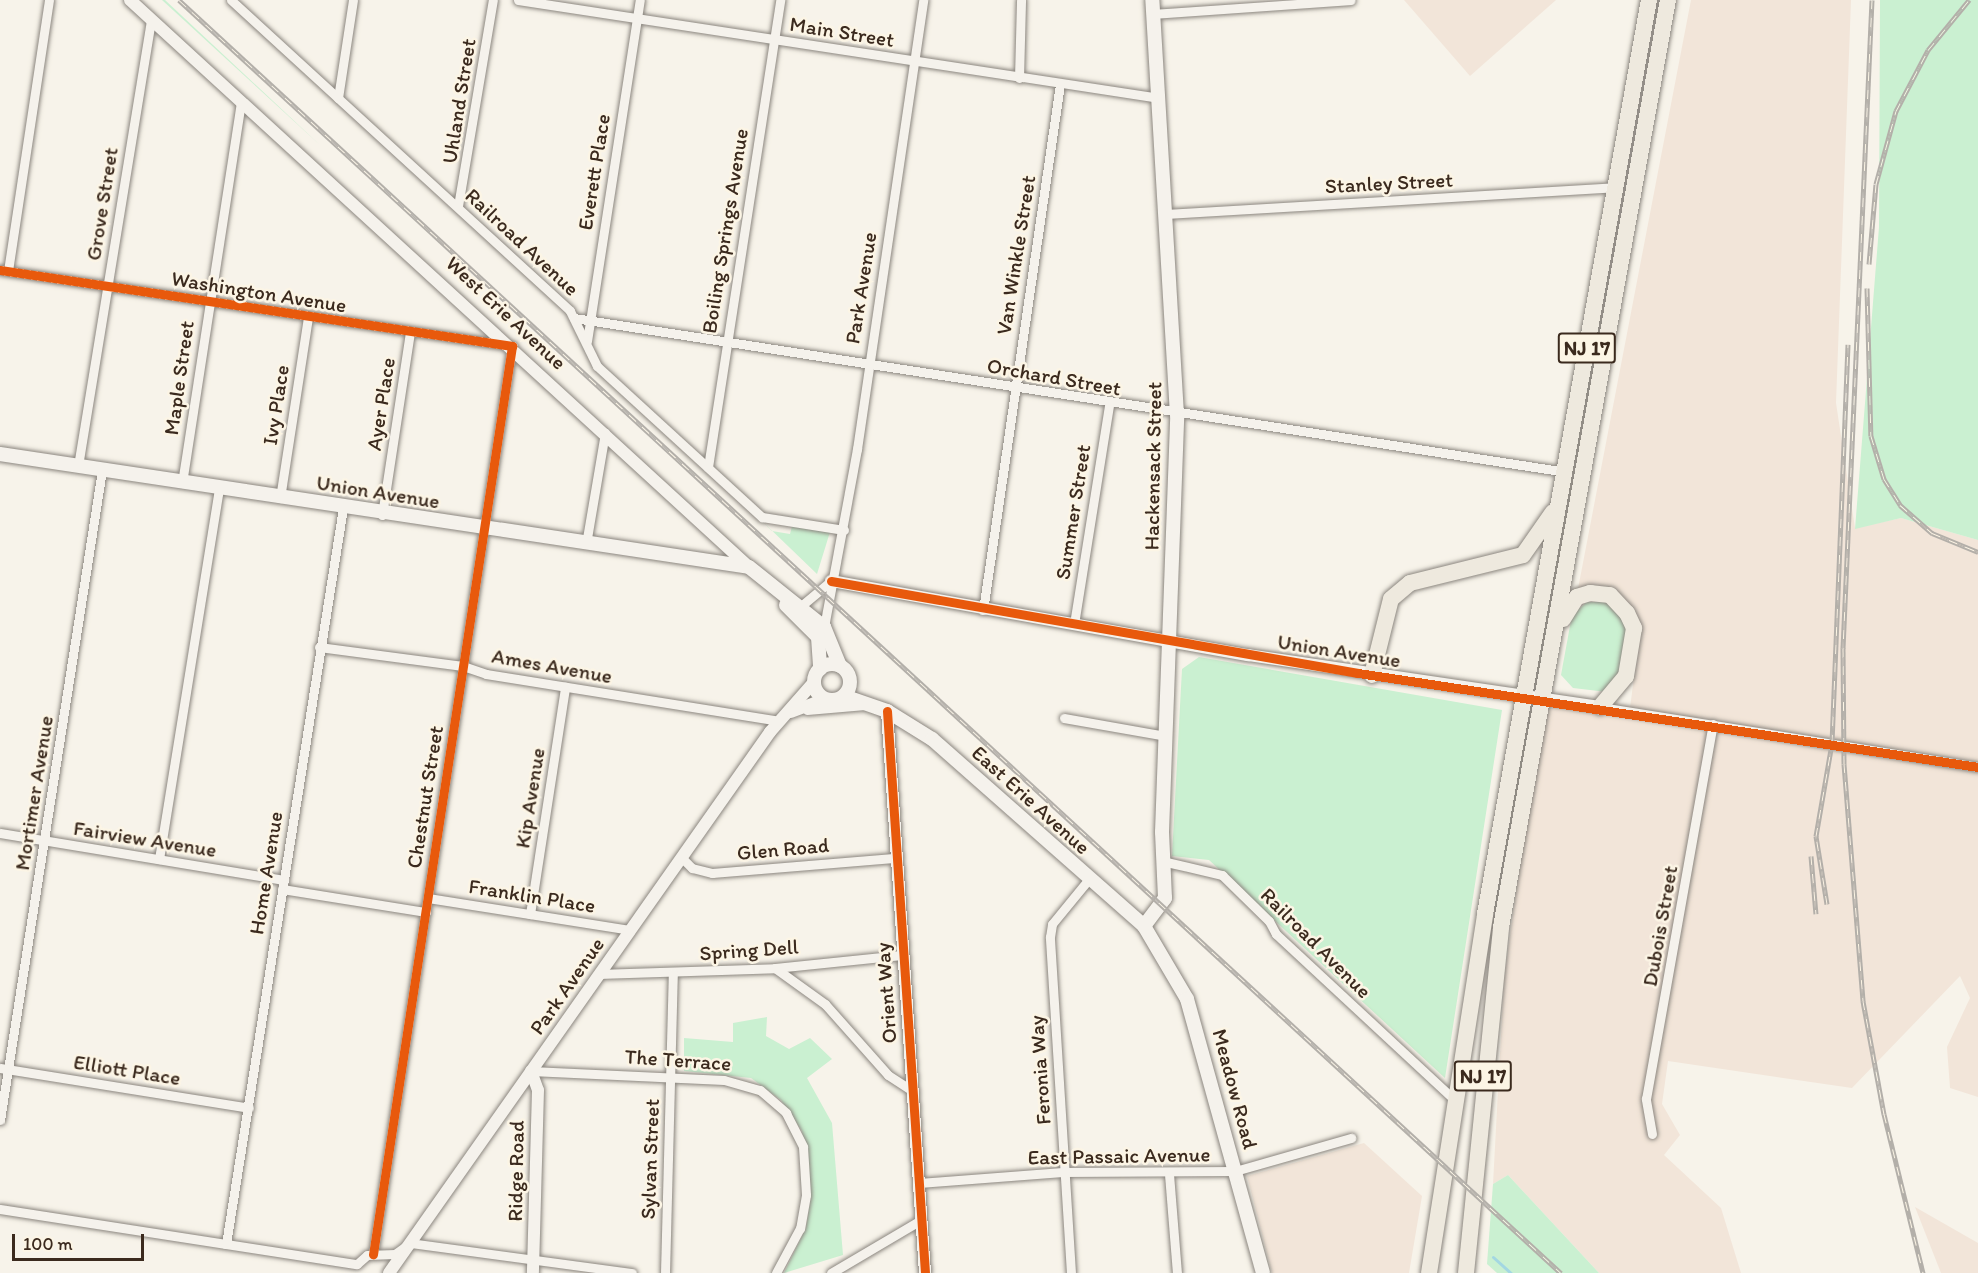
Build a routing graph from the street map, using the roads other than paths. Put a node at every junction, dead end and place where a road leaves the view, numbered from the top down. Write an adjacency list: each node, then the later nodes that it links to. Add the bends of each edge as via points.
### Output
1 (49, 0): 28 (street)
2 (130, 0): 16 (street, West Erie Avenue)
3 (231, 0): 22 (street, Railroad Avenue)
4 (353, 0): 22 (street)
5 (493, 0): 26 (street, Uhland Street)
6 (518, 0): 17 (street, Main Street)
7 (640, 0): 17 (street, Everett Place)
8 (780, 0): 18 (street, Boiling Springs Avenue)
9 (923, 0): 19 (street, Park Avenue)
10 (1021, 0): 20 (street)
11 (1351, 0): 14 (street)
12 (1649, 0): 25 (highway, NJ 17)
13 (1668, 0): 64 (highway, NJ 17)
14 (1252, 4): 15 (street)
15 (1153, 7): 23 (main road, Hackensack Street)
16 (151, 19): 24 (street, West Erie Avenue); 29 (street, Grove Street)
17 (637, 22): 18 (street, Main Street); 33 (street, Everett Place)
18 (774, 40): 19 (street, Main Street); 35 (street, Boiling Springs Avenue)
19 (914, 62): 20 (street, Main Street); 38 (street, Park Avenue)
20 (1019, 78): 21 (street, Main Street)
21 (1060, 84): 23 (street, Main Street); 39 (street, Van Winkle Street)
22 (338, 98): 26 (street, Railroad Avenue)
23 (1160, 98): 27 (main road, Hackensack Street)
24 (241, 101): 30 (street, Maple Street); 36 (street, West Erie Avenue)
25 (1614, 187): 27 (street, Stanley Street); 47 (highway, NJ 17)
26 (458, 206): 32 (street, Railroad Avenue)
27 (1166, 214): 41 (main road, Hackensack Street)
28 (4, 271): 29 (street, Washington Avenue)
29 (107, 286): 30 (street, Washington Avenue); 44 (street, Grove Street)
30 (208, 302): 31 (street, Washington Avenue); 48 (street, Maple Street)
31 (308, 317): 34 (street, Washington Avenue); 51 (street, Ivy Place)
32 (574, 318): 33 (street, Orchard Street); 37 (street, Railroad Avenue)
33 (588, 319): 35 (street, Orchard Street); 37 (street, Everett Place)
34 (410, 333): 36 (street, Washington Avenue); 53 (street, Ayer Place)
35 (726, 340): 38 (street, Orchard Street); 45 (street, Boiling Springs Avenue)
36 (512, 346): 42 (street, West Erie Avenue); 54 (street, Chestnut Street)
37 (587, 349): 45 (street, Railroad Avenue, via 597,366)
38 (869, 363): 39 (street, Orchard Street, via 943,379); 55 (street, Park Avenue)
39 (1014, 385): 40 (street, Orchard Street); 60 (street, Van Winkle Street)
40 (1108, 405): 41 (street, Orchard Street); 61 (street, Summer Street)
41 (1177, 415): 47 (street, Orchard Street); 63 (main road, Hackensack Street)
42 (605, 433): 56 (street); 57 (street, West Erie Avenue)
43 (0, 454): 44 (main road, Union Avenue)
44 (78, 466): 46 (main road, Union Avenue)
45 (708, 467): 55 (street, Railroad Avenue, via 762,517)
46 (102, 470): 48 (main road, Union Avenue); 84 (street, Mortimer Avenue)
47 (1566, 472): 50 (highway, NJ 17)
48 (182, 483): 49 (main road, Union Avenue)
49 (219, 488): 51 (main road, Union Avenue); 87 (street)
50 (1561, 492): 69 (highway, via 1547,527 1523,555 1410,583 1391,599); 73 (highway, NJ 17)
51 (280, 498): 52 (main road, Union Avenue)
52 (343, 508): 53 (main road, Union Avenue); 65 (street, Home Avenue)
53 (382, 515): 54 (main road, Union Avenue)
54 (483, 530): 56 (main road, Union Avenue); 66 (street, Chestnut Street)
55 (844, 530): 58 (street, Park Avenue)
56 (586, 544): 57 (main road, Union Avenue)
57 (749, 567): 59 (main road, West Erie Avenue); 62 (main road)
58 (831, 581): 59 (street); 60 (street, Union Avenue); 62 (street, Park Avenue)
59 (801, 606): 62 (main road, West Erie Avenue)
60 (983, 610): 61 (street, Union Avenue)
61 (1074, 624): 63 (street, Union Avenue)
62 (821, 632): 67 (main road, West Erie Avenue); 68 (main road)
63 (1171, 640): 69 (street, Union Avenue); 81 (main road, Hackensack Street)
64 (1553, 642): 73 (highway, NJ 17); 76 (highway, via 1577,597 1610,595 1628,613 1634,628 1626,676)
65 (319, 647): 66 (street, Ames Avenue); 90 (street, Home Avenue)
66 (463, 666): 71 (street, Ames Avenue); 91 (street, Chestnut Street)
67 (840, 666): 68 (main road); 70 (main road, West Erie Avenue)
68 (817, 675): 74 (main road); 78 (street, Park Avenue)
69 (1372, 675): 73 (street, Union Avenue)
70 (849, 677): 72 (main road); 77 (main road, East Erie Avenue)
71 (565, 687): 78 (street, Ames Avenue); 93 (street, Kip Avenue)
72 (844, 696): 74 (main road); 75 (main road, East Erie Avenue)
73 (1534, 698): 76 (street, Union Avenue); 104 (highway, NJ 17); 131 (highway, NJ 17, via 1493,977)
74 (825, 699): 78 (street)
75 (873, 705): 77 (main road, East Erie Avenue); 78 (street, Ames Avenue)
76 (1600, 707): 80 (street, Union Avenue)
77 (887, 711): 86 (street, Orient Way); 89 (main road, East Erie Avenue, via 932,739)
78 (783, 718): 85 (street, Park Avenue)
79 (1064, 718): 81 (street)
80 (1713, 724): 82 (street, Union Avenue); 107 (street, Dubois Street, via 1646,1099)
81 (1166, 736): 88 (main road, Hackensack Street)
82 (1978, 767)
83 (0, 833): 84 (street, Fairview Avenue)
84 (45, 841): 87 (street, Fairview Avenue); 100 (street, Mortimer Avenue)
85 (681, 857): 86 (street, Glen Road, via 692,868 712,873); 95 (street, Park Avenue)
86 (893, 858): 96 (street, Orient Way)
87 (159, 859): 90 (street, Fairview Avenue)
88 (1162, 861): 94 (main road, Hackensack Street, via 1165,898); 104 (street, Railroad Avenue, via 1222,875 1269,921 1276,934)
89 (1089, 879): 94 (main road, East Erie Avenue); 110 (street, Feronia Way, via 1052,924 1050,937)
90 (283, 884): 92 (street); 105 (street, Home Avenue)
91 (428, 898): 92 (street, Chestnut Street); 93 (street, Franklin Place)
92 (426, 912): 117 (street, Chestnut Street)
93 (530, 914): 95 (street, Franklin Place)
94 (1144, 926): 109 (main road, Meadow Road, via 1187,999)
95 (629, 930): 99 (street, Park Avenue)
96 (902, 955): 97 (street, Spring Dell); 103 (street, Orient Way)
97 (775, 968): 98 (street, Spring Dell); 103 (street, via 825,1004 888,1075)
98 (673, 973): 99 (street, Spring Dell); 102 (street, Sylvan Street)
99 (598, 974): 101 (street, Park Avenue)
100 (4, 1068): 105 (street, Elliott Place); 106 (street, Mortimer Avenue)
101 (531, 1071): 102 (street, The Terrace); 115 (street, Park Avenue); 118 (street, Ridge Road, via 537,1090)
102 (670, 1076): 123 (street, Sylvan Street); 124 (street, The Terrace, via 750,1084 795,1129 803,1147 806,1195 800,1228)
103 (911, 1090): 112 (street, Orient Way)
104 (1457, 1102): 130 (highway, NJ 17)
105 (249, 1108): 116 (street, Home Avenue)
106 (0, 1120)
107 (1652, 1134)
108 (1351, 1138): 109 (street, East Passaic Avenue)
109 (1235, 1171): 111 (street, East Passaic Avenue); 129 (main road, Meadow Road)
110 (1063, 1172): 111 (street, East Passaic Avenue); 112 (street, East Passaic Avenue); 127 (street, Feronia Way)
111 (1169, 1174): 128 (street)
112 (919, 1183): 114 (street, Orient Way)
113 (0, 1209): 116 (street)
114 (921, 1220): 125 (street); 126 (street, Orient Way)
115 (410, 1243): 117 (street, via 395,1254); 118 (street); 120 (street, Park Avenue)
116 (226, 1244): 119 (street)
117 (373, 1254): 119 (street)
118 (534, 1257): 121 (street, Ridge Road); 122 (street)
119 (357, 1269)
120 (389, 1273)
121 (533, 1273)
122 (632, 1273)
123 (665, 1273)
124 (776, 1273)
125 (831, 1273)
126 (925, 1273)
127 (1071, 1273)
128 (1177, 1273)
129 (1263, 1273)
130 (1429, 1273)
131 (1466, 1273)

